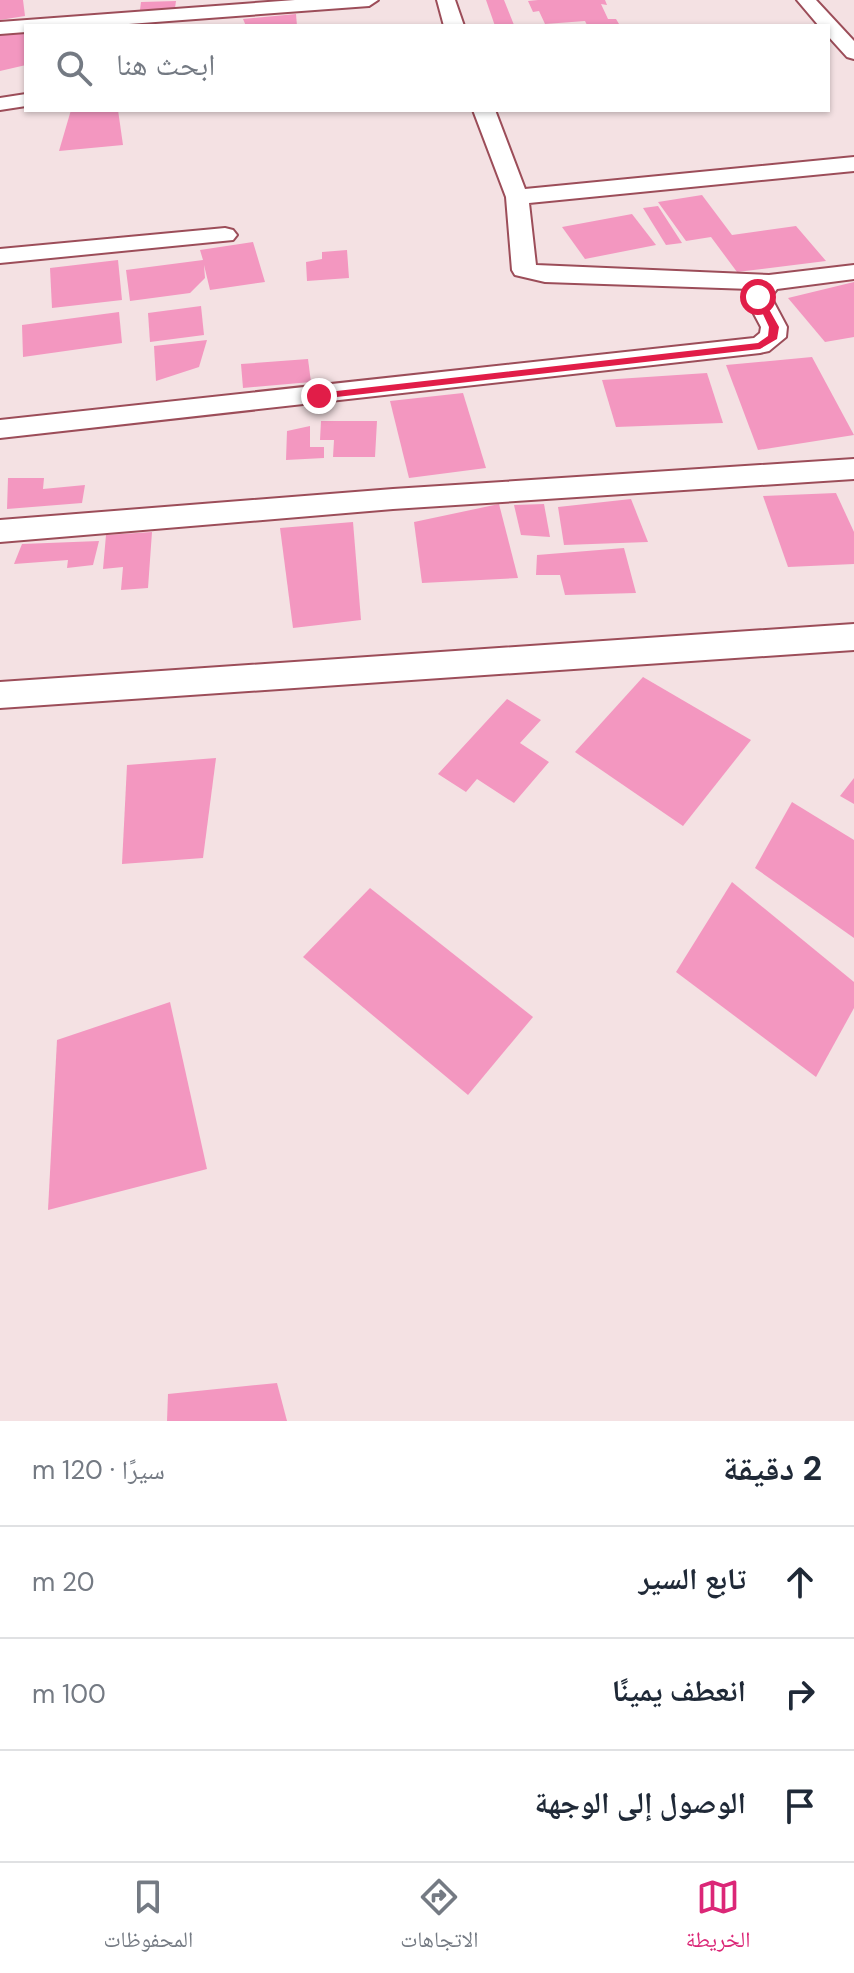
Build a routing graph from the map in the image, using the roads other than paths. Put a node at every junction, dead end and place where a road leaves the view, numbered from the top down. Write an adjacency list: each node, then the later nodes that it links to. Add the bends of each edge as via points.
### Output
1 (44, 0): 6 (street)
2 (369, 0): 7 (street)
3 (446, 0): 8 (street)
4 (812, 7): 5 (street); 9 (street)
5 (842, 13)
6 (41, 24)
7 (54, 24)
8 (453, 24)
9 (828, 24)
10 (24, 26): 12 (street)
11 (830, 27): 13 (street)
12 (0, 28)
13 (854, 53)
14 (24, 100): 15 (street)
15 (0, 104)
16 (485, 112): 18 (street)
17 (854, 164): 18 (street)
18 (517, 197): 22 (street, via 524,270 535,274)
19 (225, 235): 20 (street)
20 (0, 256)
21 (854, 272): 22 (street)
22 (769, 282): 23 (street, via 758,297 774,327 773,337 760,345)
23 (0, 429)
24 (854, 469): 25 (street)
25 (0, 531)
26 (854, 637): 27 (street)
27 (0, 695)

